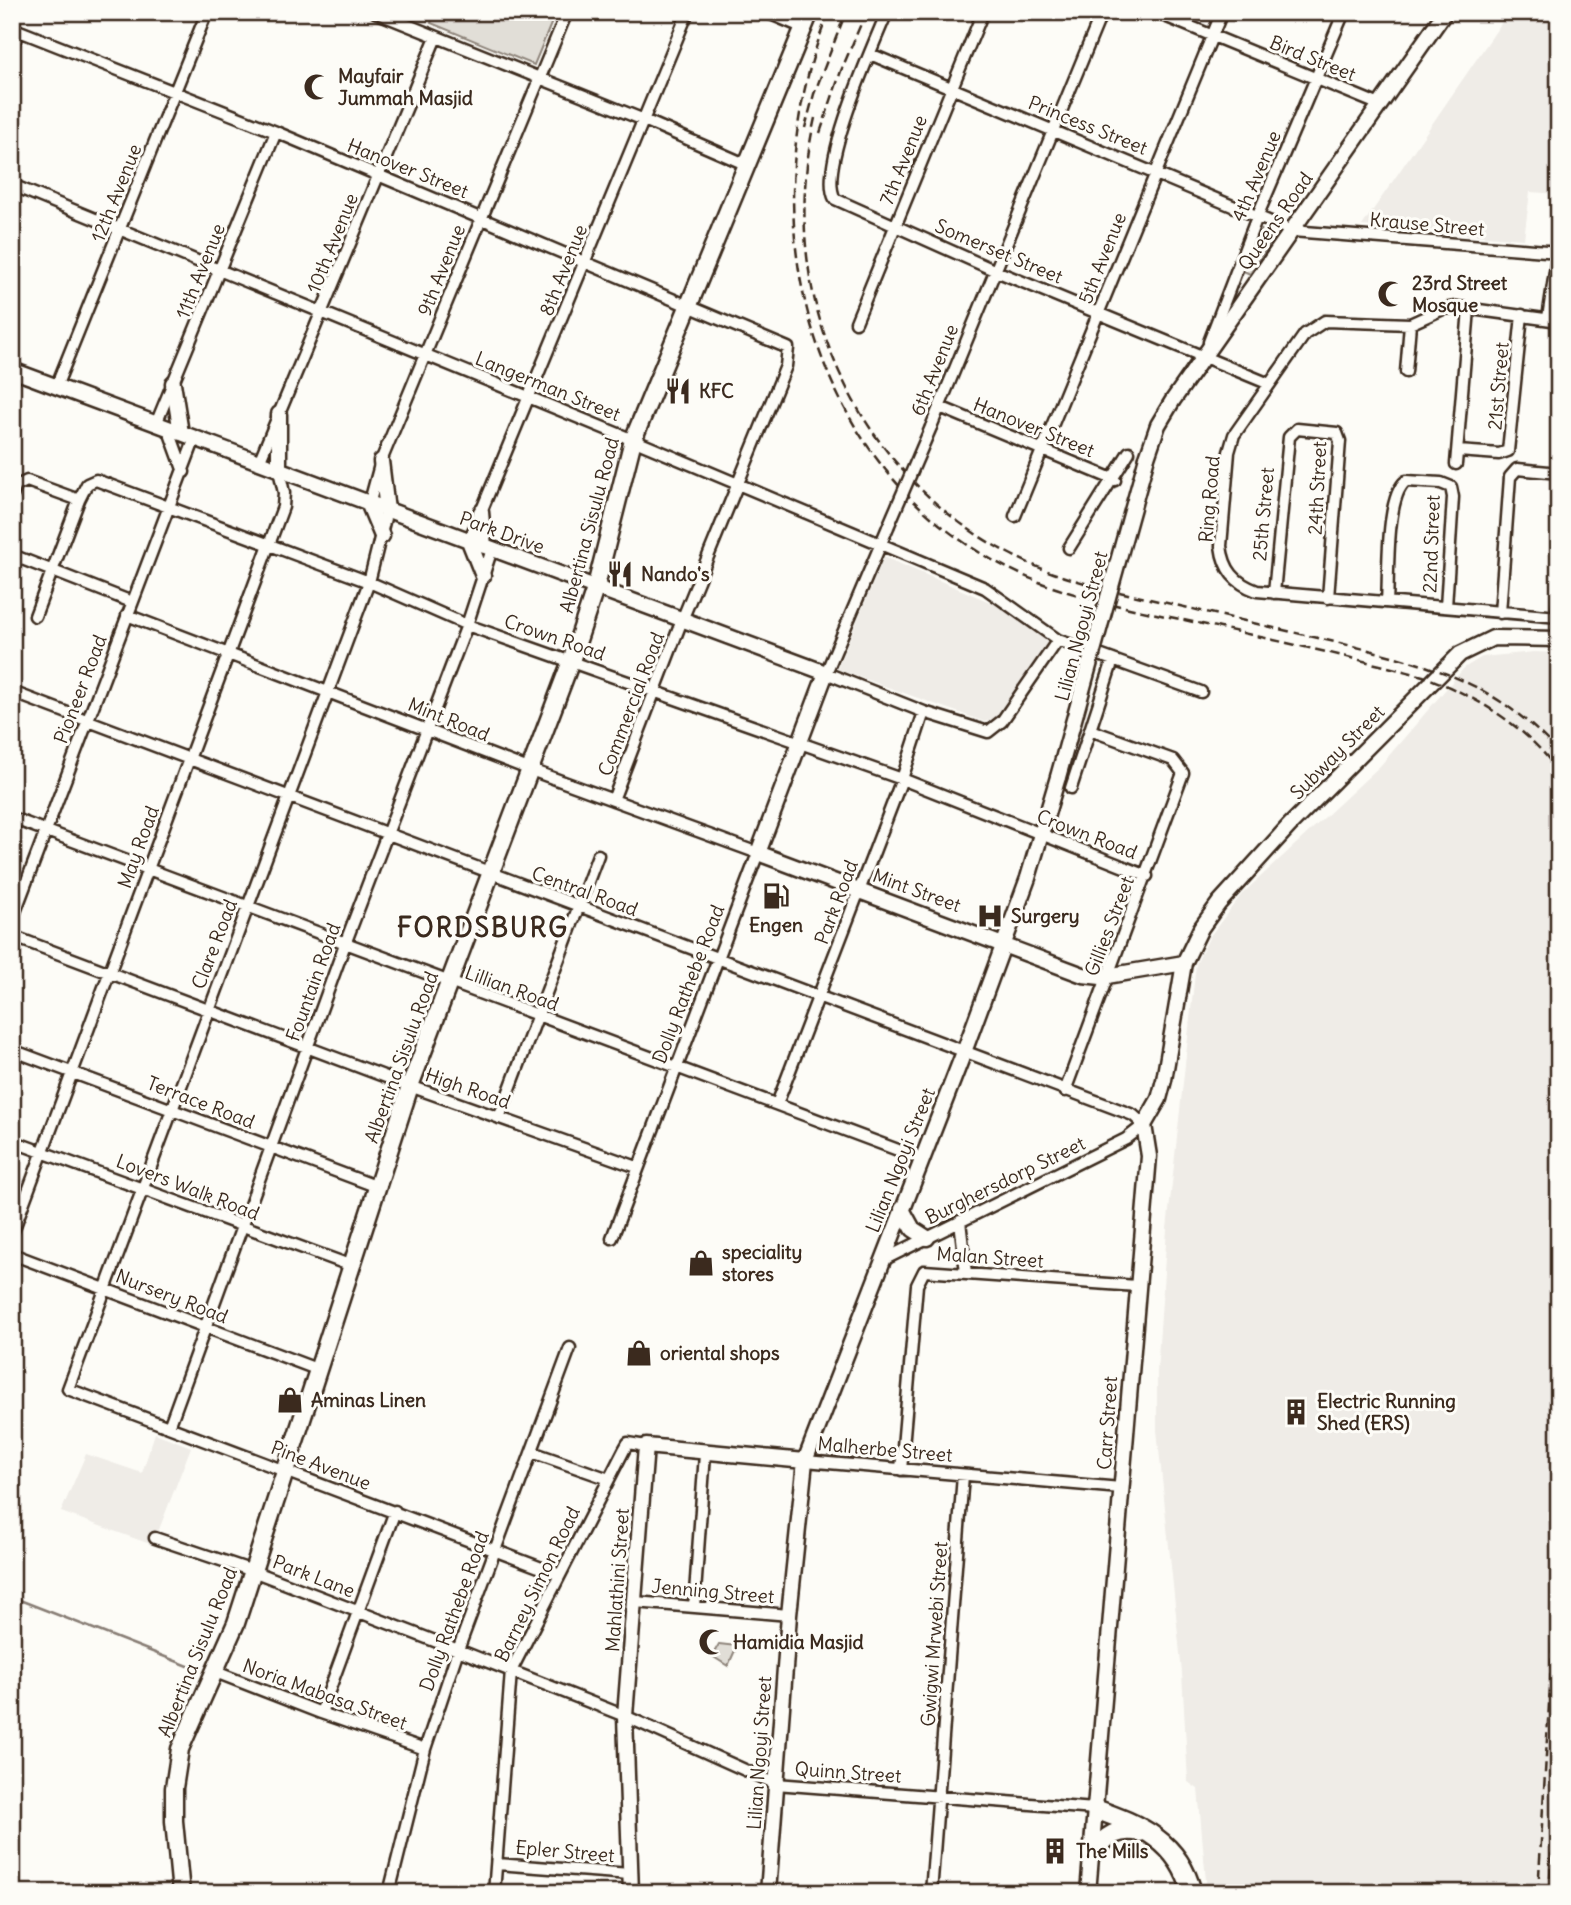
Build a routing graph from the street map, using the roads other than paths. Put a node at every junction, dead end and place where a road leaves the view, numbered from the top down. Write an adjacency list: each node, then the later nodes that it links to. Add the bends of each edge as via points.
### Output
1 (207, 12): 23 (street, 12th Avenue)
2 (375, 12): 17 (street)
3 (567, 12): 20 (street, 9th Avenue)
4 (688, 12): 25 (street, 8th Avenue)
5 (766, 12): 14 (street)
6 (810, 12): 14 (main road, Albertina Sisulu Road)
7 (887, 12): 19 (street)
8 (983, 12): 22 (street, 7th Avenue)
9 (1102, 12): 26 (street, 6th Avenue)
10 (1155, 12): 16 (street, Bird Street)
11 (1222, 12): 16 (street, 5th Avenue)
12 (1344, 12): 21 (street, 4th Avenue)
13 (1445, 12): 24 (street, Queens Road)
14 (804, 28): 28 (main road, Albertina Sisulu Road)
15 (15, 29): 18 (street); 23 (street, Hanover Street)
16 (1212, 36): 21 (street, Bird Street); 29 (street, 5th Avenue)
17 (436, 37): 20 (street); 30 (street, 10th Avenue)
18 (12, 48)
19 (870, 54): 22 (street, Princess Street); 34 (street, Somerset Street, via 838,143 830,188 835,200)
20 (540, 79): 25 (street); 32 (street, 9th Avenue)
21 (1317, 79): 24 (street, Bird Street); 33 (street, 4th Avenue)
22 (952, 88): 26 (street, Princess Street); 34 (street, 7th Avenue)
23 (176, 91): 27 (street, Hanover Street); 35 (street, 12th Avenue)
24 (1380, 105): 36 (street, Queens Road)
25 (644, 120): 28 (street); 38 (street, 8th Avenue)
26 (1054, 130): 29 (street, Princess Street); 39 (street, 6th Avenue)
27 (276, 132): 30 (street, Hanover Street); 40 (street, 11th Avenue)
28 (745, 164): 41 (main road, Albertina Sisulu Road)
29 (1156, 172): 33 (street, Princess Street); 43 (street, 5th Avenue)
30 (378, 175): 32 (street, Hanover Street); 44 (street, 10th Avenue)
31 (12, 186): 35 (street, Langerman Street)
32 (481, 217): 38 (street, Hanover Street); 49 (street, 9th Avenue)
33 (1257, 217): 36 (street, Princess Street); 50 (street, 4th Avenue)
34 (895, 226): 39 (street, Somerset Street); 47 (street, 7th Avenue)
35 (120, 229): 40 (street, Langerman Street); 55 (street, 12th Avenue)
36 (1292, 231): 37 (street, Krause Street); 50 (street, Queens Road)
37 (1558, 252): 46 (street)
38 (585, 261): 41 (street, Hanover Street); 56 (street, 8th Avenue)
39 (996, 271): 43 (street, Somerset Street); 57 (street, 6th Avenue)
40 (219, 272): 44 (street, Langerman Street); 53 (street, 11th Avenue)
41 (688, 304): 61 (main road, Albertina Sisulu Road); 73 (street, Hanover Street, via 788,348 786,366)
42 (1469, 309): 45 (street, Ring Road); 48 (street, Ring Road, via 1443,309); 63 (street)
43 (1099, 311): 50 (street, Somerset Street); 62 (street, 5th Avenue)
44 (322, 313): 49 (street, Langerman Street); 58 (street, 10th Avenue)
45 (1522, 315): 46 (street, Ring Road); 63 (street, 21st Street, via 1508,452)
46 (1554, 320)
47 (856, 322)
48 (1410, 324): 52 (street); 54 (street, Ring Road, via 1320,322)
49 (426, 354): 56 (street, Langerman Street); 66 (street, 9th Avenue)
50 (1204, 355): 54 (street, Somerset Street); 65 (street, Queens Road, via 1164,413)
51 (12, 370): 55 (street, Park Drive)
52 (1406, 372)
53 (173, 383): 59 (street); 59 (street, 11th Avenue)
54 (1267, 383): 92 (street, Ring Road, via 1234,435 1229,452 1221,546 1222,559 1233,578 1248,588)
55 (57, 387): 59 (street, Park Drive)
56 (530, 398): 61 (street, Langerman Street); 79 (street, 8th Avenue)
57 (940, 407): 62 (street, Hanover Street); 84 (street, 6th Avenue, bridge)
58 (279, 414): 67 (street, 10th Avenue); 69 (street)
59 (175, 431): 67 (street, Park Drive); 70 (street, Pioneer Road); 70 (street)
60 (1289, 437): 92 (street, 25th Street); 94 (street, 24th Street, via 1297,429 1330,431 1340,438)
61 (633, 440): 73 (street, Langerman Street); 91 (main road, Albertina Sisulu Road)
62 (1042, 450): 72 (street, Hanover Street); 80 (street, 5th Avenue)
63 (1458, 451): 68 (street)
64 (1129, 452): 72 (street)
65 (1147, 457): 128 (street, Lilian Ngoyi Street, bridge)
66 (381, 461): 76 (street, 9th Avenue); 78 (street)
67 (259, 463): 69 (street, Park Drive)
68 (1456, 464)
69 (279, 470): 76 (street, Park Drive); 83 (street, May Road, via 284,500)
70 (184, 473): 77 (street, Pioneer Road)
71 (1559, 473): 98 (street, via 1517,469 1510,477)
72 (1115, 480): 86 (street)
73 (736, 485): 84 (street, Langerman Street); 102 (street)
74 (12, 496): 75 (street, via 16,486 26,481)
75 (79, 500): 77 (street, Crown Road, via 87,484 96,480); 88 (street)
76 (369, 505): 78 (street, Park Drive); 81 (street)
77 (169, 506): 83 (street, Crown Road); 95 (street, Pioneer Road)
78 (387, 510): 81 (street, Clare Road); 82 (street, Park Drive)
79 (481, 512): 82 (street, 8th Avenue); 85 (street)
80 (1015, 516)
81 (382, 536): 90 (street, Clare Road)
82 (469, 541): 85 (street, Park Drive); 89 (street)
83 (270, 544): 90 (street, Crown Road); 106 (street, May Road)
84 (880, 546): 105 (street, Langerman Street, via 985,588); 109 (street, 6th Avenue)
85 (488, 547): 89 (street, Fountain Road); 91 (street, Park Drive)
86 (1069, 548)
87 (12, 555): 88 (street)
88 (53, 570): 95 (street); 100 (street)
89 (484, 576): 103 (street, Fountain Road)
90 (369, 582): 103 (street, Crown Road); 110 (street, Clare Road)
91 (596, 586): 102 (street, Park Drive); 108 (main road, Albertina Sisulu Road)
92 (1274, 593): 94 (street, Ring Road)
93 (1559, 595): 101 (street)
94 (1328, 598): 96 (street, Ring Road)
95 (132, 601): 99 (street, Pioneer Road)
96 (1387, 603): 97 (street, Ring Road); 97 (street, 22nd Street, via 1395,501 1406,481 1446,484 1452,491)
97 (1446, 607): 98 (street, Ring Road)
98 (1500, 613): 101 (street, Ring Road)
99 (127, 615): 106 (street, Mint Road); 115 (street, Pioneer Road)
100 (35, 616)
101 (1558, 617)
102 (682, 620): 109 (street, Park Drive); 112 (street, Commercial Road)
103 (467, 625): 108 (street, Crown Road); 116 (street, Fountain Road)
104 (1559, 639): 142 (street, Subway Street, via 1493,638 1460,654 1219,903)
105 (1058, 640): 107 (street, Langerman Street); 114 (street, Park Drive, via 993,731 977,731)
106 (229, 653): 110 (street, Mint Road); 119 (street, May Road)
107 (1114, 660): 113 (street, Langerman Street); 117 (street)
108 (571, 661): 112 (street, Crown Road); 120 (main road, Albertina Sisulu Road)
109 (826, 673): 114 (street, Park Drive); 118 (street, 6th Avenue)
110 (329, 690): 116 (street, Mint Road); 123 (street, Clare Road)
111 (12, 691): 115 (street, Central Road)
112 (655, 691): 118 (street, Crown Road); 124 (street, Commercial Road)
113 (1201, 692)
114 (924, 712): 121 (street, Park Road)
115 (87, 721): 119 (street, Central Road); 126 (street, Pioneer Road)
116 (427, 729): 120 (street, Mint Road); 127 (street, Fountain Road)
117 (1090, 730): 122 (street); 133 (street, Gillies Street, via 1173,760 1182,773)
118 (800, 743): 121 (street, Crown Road); 129 (street, Dolly Rathebe Road)
119 (189, 760): 123 (street, Central Road); 131 (street, May Road)
120 (531, 770): 124 (street, Mint Road); 132 (main road, Albertina Sisulu Road)
121 (902, 779): 128 (street, Crown Road); 134 (street, Park Road)
122 (1071, 788)
123 (289, 798): 127 (street, Central Road); 135 (street, Clare Road)
124 (613, 800): 129 (street, Mint Road)
125 (12, 818): 126 (street, Lillian Road)
126 (45, 830): 131 (street, Lillian Road); 137 (street, Pioneer Road)
127 (387, 835): 132 (street, Central Road); 140 (street, Fountain Road)
128 (1041, 836): 133 (street, Crown Road); 139 (street, Lilian Ngoyi Street)
129 (758, 853): 134 (street, Mint Street); 141 (street, Dolly Rathebe Road)
130 (598, 855): 136 (street)
131 (149, 869): 135 (street, Lillian Road); 143 (street, May Road)
132 (490, 874): 136 (street, Central Road); 145 (main road, Albertina Sisulu Road)
133 (1147, 876): 144 (street, Gillies Street)
134 (859, 890): 139 (street, Mint Street); 146 (street, Park Road)
135 (247, 906): 140 (street, Lillian Road); 147 (street, Clare Road)
136 (578, 906): 141 (street, Central Road); 148 (street)
137 (12, 920)
138 (12, 936): 143 (street, High Road)
139 (1005, 943): 144 (street, Mint Street, via 1083,975); 151 (street, Lilian Ngoyi Street)
140 (345, 944): 145 (street, Lillian Road); 149 (street, Fountain Road)
141 (718, 960): 146 (street, Central Road); 152 (street, Dolly Rathebe Road)
142 (1184, 962): 144 (street, Mint Street); 159 (street, via 1164,1080)
143 (111, 972): 147 (street, High Road); 153 (street, May Road)
144 (1110, 975): 155 (street, Gillies Street)
145 (450, 984): 148 (street, Lillian Road); 154 (main road, Albertina Sisulu Road)
146 (817, 996): 151 (street, Central Road); 156 (street, Park Road)
147 (208, 1010): 149 (street, High Road); 157 (street, Clare Road)
148 (537, 1016): 152 (street, Lillian Road); 158 (street)
149 (307, 1047): 154 (street, High Road); 161 (street, Fountain Road)
150 (12, 1050): 153 (street, Terrace Road)
151 (964, 1052): 155 (street, Central Road); 163 (street, Lilian Ngoyi Street)
152 (677, 1067): 156 (street, Lillian Road); 164 (street, Dolly Rathebe Road)
153 (73, 1073): 157 (street, Terrace Road); 162 (street, May Road)
154 (410, 1086): 158 (street, High Road); 165 (main road, Albertina Sisulu Road)
155 (1065, 1091): 159 (street, Central Road, via 1133,1115)
156 (777, 1104): 163 (street, Lillian Road)
157 (171, 1109): 161 (street, Terrace Road); 166 (street, Clare Road)
158 (499, 1118): 164 (street, High Road)
159 (1144, 1125): 168 (street, Burghersdorp Street, via 1126,1139); 177 (street, Carr Street, via 1149,1156)
160 (12, 1141): 162 (street, Lovers Walk Road)
161 (270, 1147): 165 (street, Terrace Road); 169 (street, Fountain Road)
162 (44, 1152): 166 (street, Lovers Walk Road); 170 (street, May Road)
163 (922, 1159): 167 (street, Lilian Ngoyi Street)
164 (637, 1167): 171 (street, Dolly Rathebe Road)
165 (378, 1187): 175 (main road, Albertina Sisulu Road)
166 (142, 1188): 169 (street, Lovers Walk Road); 178 (street, Clare Road)
167 (902, 1209): 172 (street, via 909,1224); 174 (street, Lilian Ngoyi Street)
168 (960, 1221): 172 (street, Burghersdorp Street); 176 (street)
169 (242, 1227): 175 (street, Lovers Walk Road); 179 (street, Fountain Road)
170 (12, 1234)
171 (612, 1238)
172 (927, 1238): 174 (street, Burghersdorp Street)
173 (12, 1254): 178 (street, Nursery Road)
174 (880, 1261): 187 (street, Lilian Ngoyi Street)
175 (352, 1266): 181 (main road, Albertina Sisulu Road)
176 (966, 1273): 177 (street, Malan Street); 188 (street, Malan Street, via 929,1270 919,1276)
177 (1134, 1286): 192 (street, Carr Street)
178 (105, 1289): 179 (street, Nursery Road); 182 (street, Clare Road)
179 (205, 1329): 181 (street, Nursery Road); 183 (street, Fountain Road)
180 (570, 1348): 185 (street, Dolly Rathebe Road)
181 (319, 1370): 189 (main road, Albertina Sisulu Road)
182 (68, 1389): 183 (street, Pine Avenue)
183 (169, 1427): 189 (street, Pine Avenue)
184 (646, 1446): 186 (street, Malherbe Street); 191 (street, Barney Simon Road, via 628,1443); 198 (street, Mahlathini Street)
185 (532, 1452): 191 (street); 195 (street, Dolly Rathebe Road)
186 (705, 1454): 187 (street, Malherbe Street); 199 (street)
187 (805, 1461): 188 (street, Malherbe Street); 201 (street, Lilian Ngoyi Street)
188 (901, 1470): 190 (street, Malherbe Street)
189 (287, 1471): 193 (street, Pine Avenue); 196 (main road, Albertina Sisulu Road)
190 (963, 1475): 192 (street, Malherbe Street); 209 (street, Gwigwi Mrwebi Street)
191 (609, 1479): 197 (street, Barney Simon Road)
192 (1121, 1488): 210 (street, Carr Street)
193 (395, 1511): 195 (street, Pine Avenue); 200 (street)
194 (155, 1538): 196 (street, Park Lane)
195 (496, 1550): 197 (street, Pine Avenue); 202 (street, Dolly Rathebe Road)
196 (253, 1571): 200 (street, Park Lane); 203 (main road, Albertina Sisulu Road, via 236,1623)
197 (560, 1575): 204 (street, Barney Simon Road)
198 (635, 1602): 199 (street, Jenning Street); 206 (street, Mahlathini Street)
199 (694, 1607): 201 (street, Jenning Street)
200 (358, 1613): 202 (street, Park Lane); 205 (street)
201 (789, 1615): 208 (street, Lilian Ngoyi Street)
202 (458, 1650): 204 (street, Quinn Street); 207 (street, Dolly Rathebe Road)
203 (213, 1671): 205 (street, Noria Mabasa Street); 215 (main road, Albertina Sisulu Road, via 175,1770)
204 (511, 1671): 206 (street, Quinn Street); 213 (street, Barney Simon Road)
205 (321, 1713): 207 (street, Noria Mabasa Street)
206 (625, 1716): 208 (street, Quinn Street); 214 (street, Mahlathini Street)
207 (425, 1749): 216 (street, Dolly Rathebe Road)
208 (776, 1784): 209 (street, Quinn Street); 219 (street, Lilian Ngoyi Street)
209 (939, 1796): 210 (street, Quinn Street); 220 (street, Gwigwi Mrwebi Street)
210 (1095, 1809): 211 (highway); 212 (street, Carr Street)
211 (1154, 1835): 212 (highway, via 1117,1831); 222 (highway, via 1186,1875)
212 (1092, 1853): 221 (street, Carr Street)
213 (497, 1864): 214 (street, Epler Street); 217 (street, Barney Simon Road)
214 (631, 1874): 218 (street, Mahlathini Street)
215 (181, 1893)
216 (389, 1893)
217 (494, 1893)
218 (631, 1893)
219 (768, 1893)
220 (931, 1893)
221 (1088, 1893)
222 (1192, 1893)

